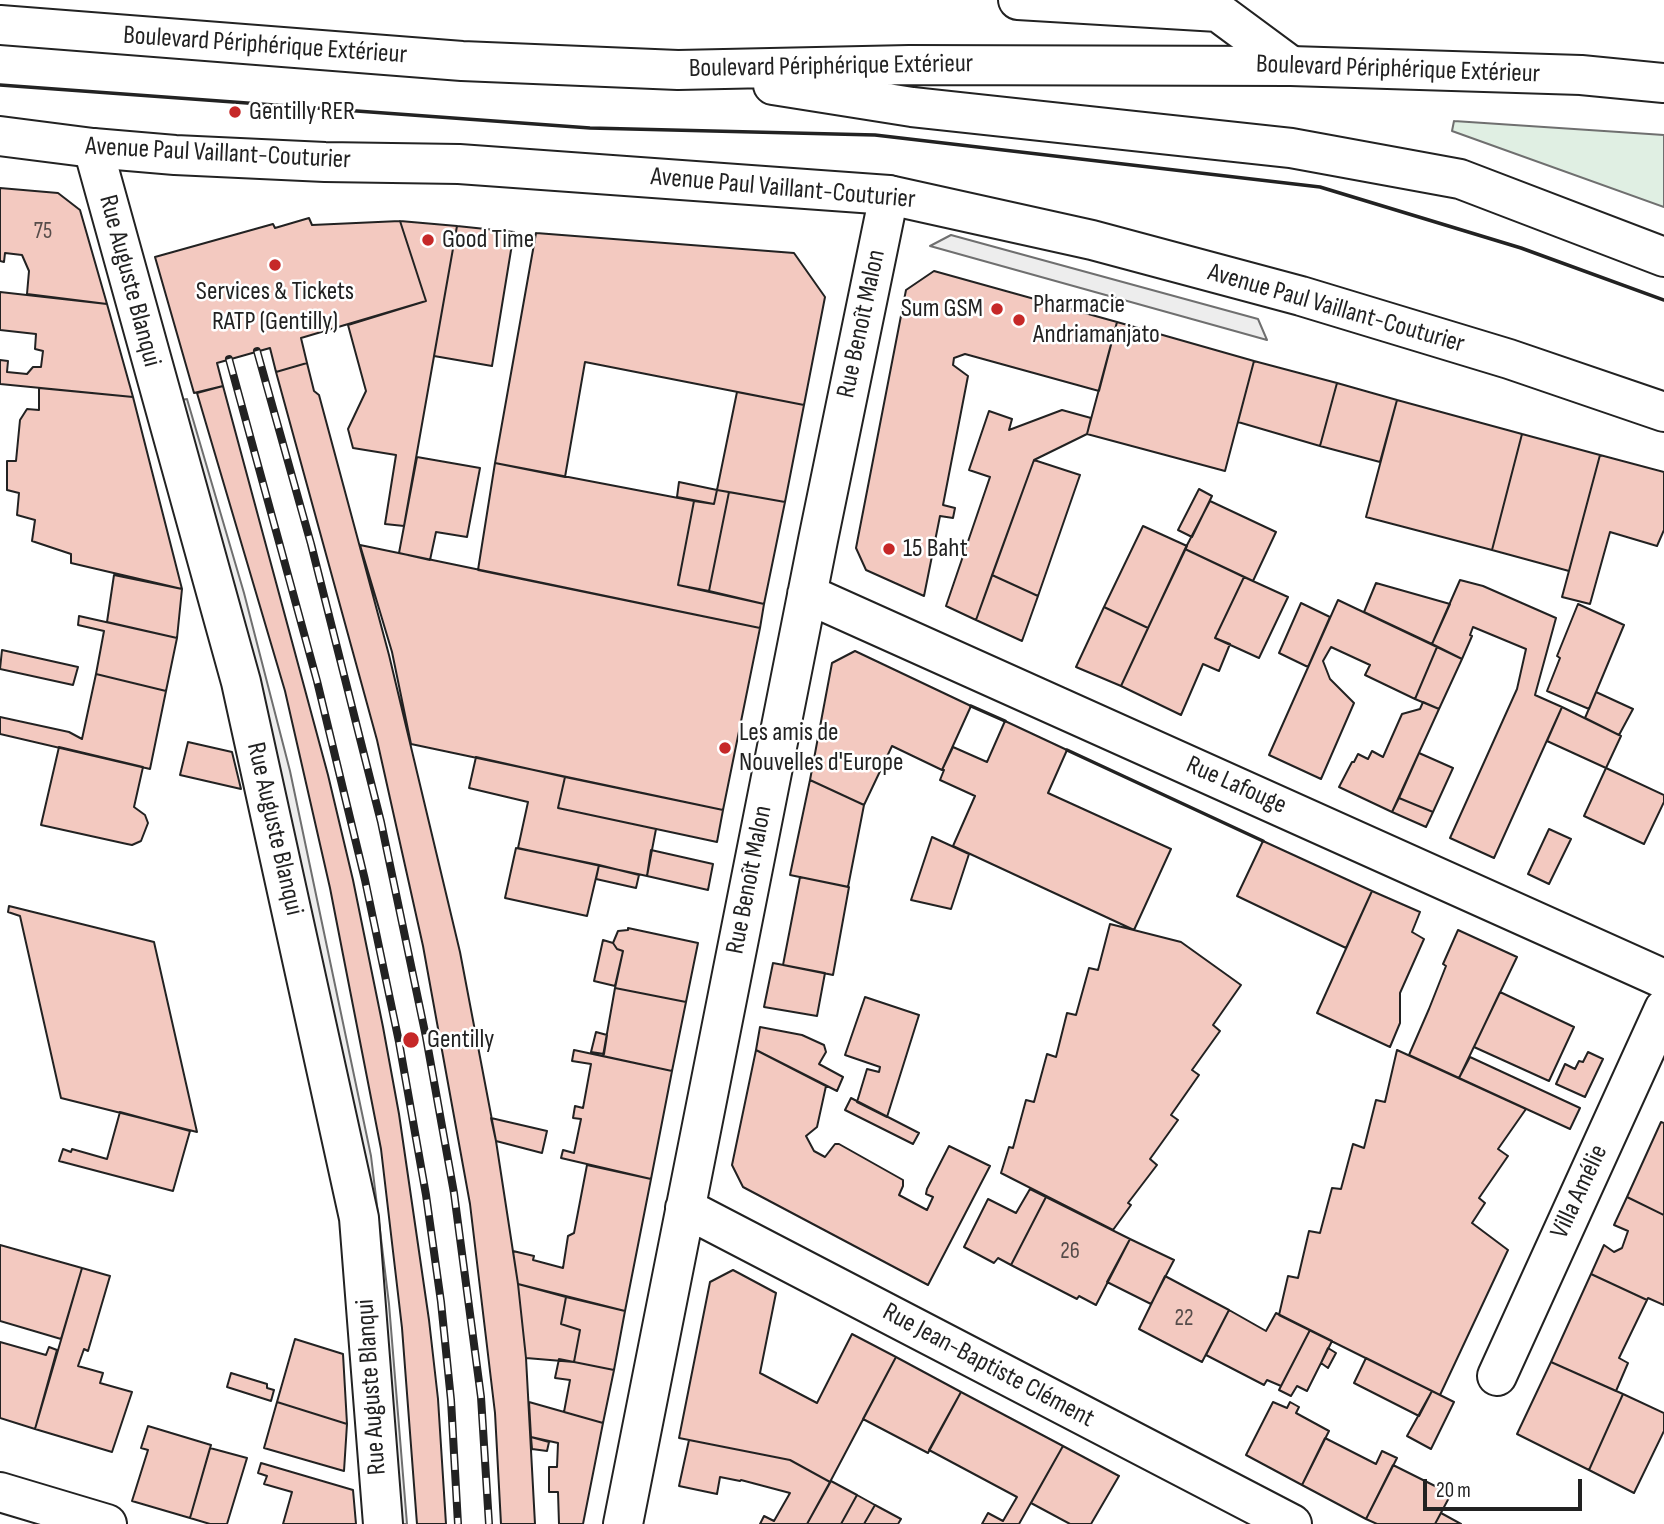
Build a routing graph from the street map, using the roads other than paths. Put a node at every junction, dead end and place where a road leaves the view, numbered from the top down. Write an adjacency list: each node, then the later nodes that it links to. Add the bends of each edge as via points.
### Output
1 (1018, 0): 3 (main road, via 1217,12)
2 (0, 25): 4 (main road, Boulevard Périphérique Extérieur, via 462,61)
3 (1291, 66): 4 (main road, Boulevard Périphérique Extérieur); 5 (main road, Boulevard Périphérique Extérieur, via 1581,75)
4 (678, 70): 9 (main road, via 912,107 1291,148 1460,179)
5 (1664, 83)
6 (0, 136): 7 (main road, Avenue Paul Vaillant-Couturier)
7 (93, 148): 8 (main road, Avenue Paul Vaillant-Couturier, via 232,159 459,164); 18 (main road, Rue Auguste Blanqui, via 241,682 359,1218)
8 (889, 195): 10 (main road, Avenue Paul Vaillant-Couturier, via 1092,240 1301,296); 11 (main road, Rue Benoît Malon)
9 (1664, 257)
10 (1664, 412)
11 (807, 594): 12 (main road, Rue Lafouge); 14 (main road, Rue Benoît Malon)
12 (1664, 979)
13 (1664, 1009): 15 (main road, Villa Amélie)
14 (685, 1208): 19 (main road, Rue Benoît Malon); 20 (main road, Rue Jean-Baptiste Clément)
15 (1497, 1376)
16 (0, 1492): 17 (main road)
17 (107, 1524)
18 (383, 1524)
19 (622, 1524)
20 (1292, 1524)

